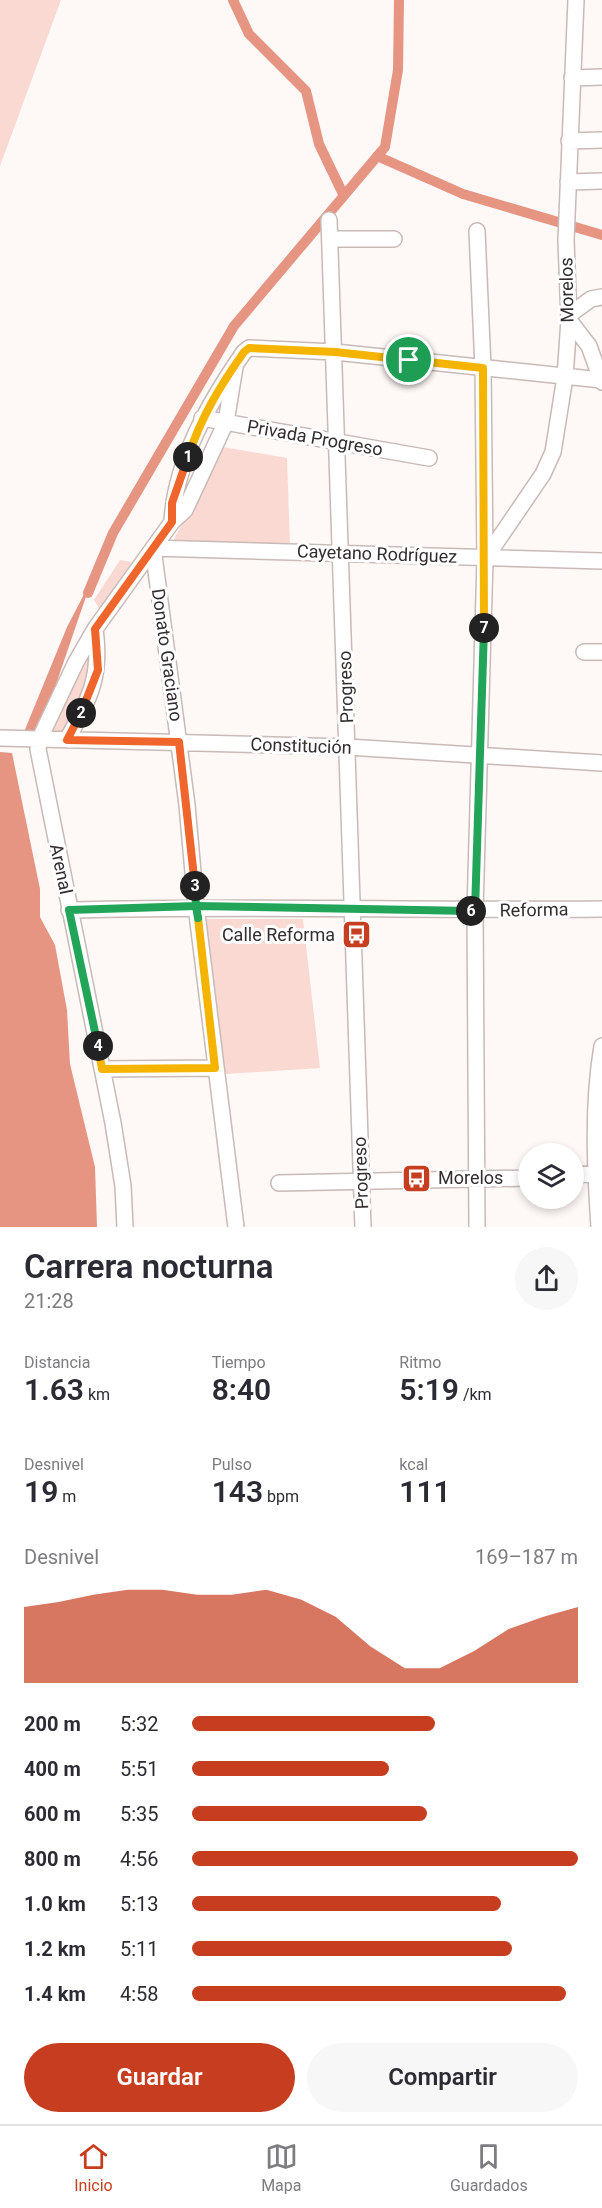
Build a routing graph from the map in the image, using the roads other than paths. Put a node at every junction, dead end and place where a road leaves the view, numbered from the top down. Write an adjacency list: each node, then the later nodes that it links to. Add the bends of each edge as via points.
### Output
1 (576, 0): 3 (street, Morelos)
2 (602, 77): 3 (street)
3 (572, 78): 5 (street, Morelos)
4 (602, 140): 5 (street)
5 (569, 141): 7 (street, Morelos)
6 (602, 181): 7 (street)
7 (568, 182): 13 (street, Morelos)
8 (329, 220): 10 (street, Progreso)
9 (477, 231): 16 (street)
10 (330, 239): 11 (street); 14 (street, Progreso)
11 (394, 239)
12 (602, 297): 13 (street, via 591,299)
13 (569, 318): 17 (street, Morelos); 18 (street, via 589,346)
14 (335, 352): 15 (street, via 256,347 244,352); 16 (street); 21 (street, Progreso)
15 (235, 364): 19 (street, Arenal); 20 (street, Arenal)
16 (483, 368): 17 (street); 26 (street)
17 (565, 377): 18 (street); 26 (street, Morelos, via 553,452 543,474)
18 (602, 381)
19 (202, 418): 20 (street, Privada Progreso); 23 (street, Arenal, via 172,503)
20 (226, 422): 21 (street, Privada Progreso); 23 (street, Arenal, via 185,510)
21 (338, 442): 22 (street, Privada Progreso); 25 (street, Progreso)
22 (429, 458)
23 (172, 522): 24 (street, Arenal)
24 (153, 548): 25 (street, Cayetano Rodríguez); 28 (street, Arenal); 34 (street, Donato Graciano)
25 (342, 553): 26 (street, Cayetano Rodríguez); 35 (street, Progreso)
26 (485, 559): 27 (street, Cayetano Rodríguez); 36 (street)
27 (602, 561)
28 (95, 629): 32 (street, Arenal); 33 (street, via 98,670)
29 (584, 652): 30 (street)
30 (602, 652)
31 (0, 738): 32 (street, Constitución)
32 (40, 738): 33 (street, Constitución); 41 (street, Arenal, via 38,761)
33 (67, 740): 34 (street, Constitución)
34 (179, 742): 35 (street, Constitución); 38 (street, Donato Graciano)
35 (348, 747): 36 (street, Constitución); 39 (street, Progreso)
36 (481, 757): 37 (street, Constitución); 42 (street)
37 (602, 763)
38 (196, 906): 39 (street, Reforma); 41 (street, Reforma); 44 (street, Donato Graciano)
39 (352, 908): 42 (street, Reforma); 50 (street, Progreso)
40 (602, 909): 42 (street, Reforma)
41 (69, 910): 45 (street, Arenal)
42 (475, 911): 48 (street)
43 (602, 1046): 46 (street, via 597,1105)
44 (215, 1068): 45 (street); 52 (street, Donato Graciano)
45 (102, 1069): 51 (street, Arenal, via 123,1186)
46 (598, 1174): 55 (street)
47 (518, 1179): 48 (street)
48 (475, 1181): 50 (street); 54 (street)
49 (279, 1183): 50 (street)
50 (362, 1183): 53 (street, Progreso)
51 (125, 1227)
52 (236, 1227)
53 (363, 1227)
54 (477, 1227)
55 (599, 1227)

